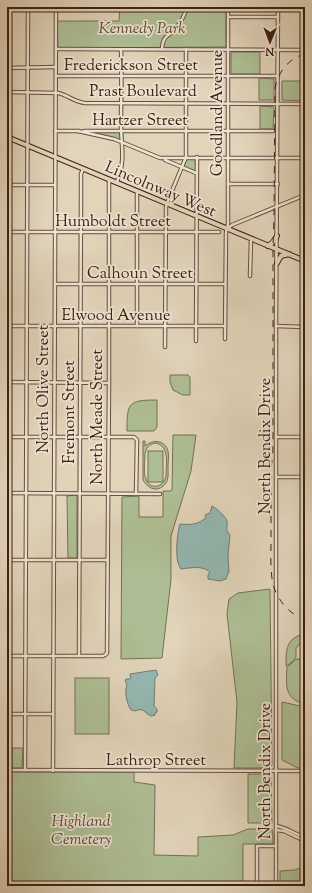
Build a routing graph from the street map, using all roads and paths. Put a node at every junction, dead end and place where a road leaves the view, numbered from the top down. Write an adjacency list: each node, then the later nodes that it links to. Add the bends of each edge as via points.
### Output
1 (7, 7): 2 (street)
2 (28, 7): 3 (street); 18 (street)
3 (56, 7): 11 (street, North Olive Street)
4 (167, 7): 8 (street)
5 (187, 7): 13 (street, via 177,27 164,39)
6 (228, 7): 9 (street, Goodland Avenue)
7 (278, 7): 10 (street, North Bendix Drive)
8 (120, 8)
9 (229, 16): 10 (street); 14 (street, Goodland Avenue)
10 (278, 17): 16 (street, North Bendix Drive)
11 (56, 49): 12 (street); 19 (street, North Olive Street)
12 (121, 49): 13 (street); 22 (street)
13 (162, 49): 15 (street)
14 (228, 49): 15 (street); 16 (street); 24 (street, Goodland Avenue)
15 (186, 50): 23 (street)
16 (278, 50): 17 (street); 25 (street, North Bendix Drive)
17 (305, 50)
18 (28, 67): 19 (street, Frederickson Street); 20 (street, Frederickson Street); 27 (street)
19 (56, 67): 21 (street, North Olive Street)
20 (7, 68)
21 (56, 76): 22 (street, Frederickson Street); 28 (street, North Olive Street)
22 (121, 76): 23 (street, Frederickson Street); 29 (street)
23 (186, 76): 24 (street, Frederickson Street); 30 (street)
24 (228, 76): 25 (street, Frederickson Street); 31 (street, Goodland Avenue)
25 (278, 76): 32 (street, North Bendix Drive)
26 (7, 92): 27 (street, Prast Boulevard)
27 (28, 92): 28 (street, Prast Boulevard); 42 (street)
28 (56, 92): 29 (street, Prast Boulevard, via 79,102); 34 (street, North Olive Street)
29 (121, 103): 30 (street, Prast Boulevard); 36 (street)
30 (186, 103): 31 (street, Prast Boulevard); 37 (street)
31 (228, 103): 32 (street, Prast Boulevard); 38 (street, Goodland Avenue)
32 (278, 103): 33 (street, Prast Boulevard); 47 (street, North Bendix Drive)
33 (305, 104)
34 (55, 131): 35 (street, Hartzer Street); 43 (street, North Olive Street)
35 (78, 131): 36 (street, Hartzer Street); 41 (street)
36 (121, 131): 37 (street, Hartzer Street); 41 (street)
37 (186, 131): 38 (street, Hartzer Street); 44 (street)
38 (228, 131): 39 (street, Hartzer Street); 46 (street, Goodland Avenue)
39 (273, 131)
40 (7, 137): 42 (main road, Lincolnway West)
41 (123, 142): 44 (street, via 160,158); 54 (street, via 123,162)
42 (28, 145): 43 (main road, Lincolnway West); 58 (street)
43 (55, 157): 51 (main road, Lincolnway West); 59 (street, North Olive Street)
44 (186, 157): 45 (street); 50 (street)
45 (197, 157): 46 (street); 52 (street)
46 (228, 158): 47 (street); 55 (street, Goodland Avenue)
47 (278, 158): 48 (street); 56 (street, North Bendix Drive)
48 (305, 158)
49 (165, 160): 50 (street)
50 (182, 167): 52 (street); 62 (street)
51 (83, 168): 53 (main road, Lincolnway West); 69 (street, Fremont Street)
52 (197, 173): 64 (street)
53 (109, 179): 54 (main road, Lincolnway West); 70 (street, North Meade Street)
54 (117, 182): 60 (main road, Lincolnway West)
55 (228, 184): 56 (street); 65 (street, Goodland Avenue)
56 (278, 184): 63 (street, North Bendix Drive)
57 (7, 185): 58 (street)
58 (28, 185): 59 (street); 67 (street)
59 (55, 185): 68 (street, North Olive Street)
60 (137, 191): 62 (main road, Lincolnway West); 71 (street)
61 (305, 195): 63 (street); 80 (street)
62 (166, 203): 64 (main road, Lincolnway West); 72 (street)
63 (277, 207): 65 (street); 75 (street, North Bendix Drive)
64 (196, 215): 65 (main road, Lincolnway West); 74 (street)
65 (227, 229): 76 (main road, Lincolnway West); 89 (street, Goodland Avenue)
66 (7, 232): 67 (street, Humboldt Street)
67 (27, 232): 68 (street, Humboldt Street); 91 (street)
68 (55, 232): 69 (street, Humboldt Street); 83 (street, North Olive Street)
69 (81, 232): 70 (street, Humboldt Street); 84 (street, Fremont Street)
70 (109, 232): 71 (street, Humboldt Street); 85 (street, North Meade Street)
71 (137, 232): 72 (street, Humboldt Street); 86 (street)
72 (166, 232): 74 (street, Humboldt Street); 87 (street)
73 (219, 232): 74 (street, Humboldt Street)
74 (197, 233): 88 (street)
75 (277, 236): 77 (main road); 78 (street, North Bendix Drive)
76 (250, 238): 77 (main road, Lincolnway West); 82 (street)
77 (268, 246): 78 (main road, Lincolnway West)
78 (277, 249): 79 (main road, Lincolnway West); 81 (street, North Bendix Drive)
79 (289, 254): 80 (main road, Lincolnway West); 81 (main road, via 281,256)
80 (305, 261)
81 (277, 263): 99 (street, North Bendix Drive)
82 (250, 276)
83 (55, 284): 84 (street, Calhoun Street); 92 (street, North Olive Street)
84 (80, 284): 85 (street, Calhoun Street); 93 (street, Fremont Street)
85 (108, 284): 86 (street, Calhoun Street); 94 (street, North Meade Street)
86 (137, 284): 87 (street, Calhoun Street); 95 (street)
87 (165, 284): 88 (street, Calhoun Street); 96 (street)
88 (196, 284): 89 (street, Calhoun Street); 97 (street)
89 (225, 284): 98 (street, Goodland Avenue)
90 (7, 326): 91 (street, Elwood Avenue)
91 (27, 326): 92 (street, Elwood Avenue); 107 (street)
92 (55, 326): 93 (street, Elwood Avenue); 108 (street, North Olive Street)
93 (80, 326): 94 (street, Elwood Avenue); 105 (street, Fremont Street)
94 (109, 326): 95 (street, Elwood Avenue); 106 (street, North Meade Street)
95 (137, 326): 96 (street, Elwood Avenue)
96 (165, 326): 97 (street, Elwood Avenue); 103 (street)
97 (196, 326): 98 (street, Elwood Avenue); 102 (street)
98 (225, 326): 101 (street, Goodland Avenue)
99 (276, 326): 100 (street); 114 (street, North Bendix Drive)
100 (305, 327)
101 (225, 339)
102 (196, 341)
103 (165, 347)
104 (7, 382): 107 (street)
105 (80, 382): 106 (street); 108 (street); 112 (street, Fremont Street)
106 (109, 382): 113 (street, North Meade Street)
107 (27, 383): 108 (street); 110 (street)
108 (54, 383): 111 (street, North Olive Street)
109 (7, 437): 110 (street)
110 (27, 437): 111 (street); 119 (street)
111 (54, 437): 112 (street); 120 (street, North Olive Street)
112 (80, 437): 113 (street); 121 (street, Fremont Street)
113 (108, 437): 122 (street, North Meade Street); 123 (street, via 136,440)
114 (276, 437): 115 (street); 116 (street, North Bendix Drive)
115 (305, 437)
116 (276, 477): 117 (street); 140 (street, North Bendix Drive)
117 (305, 477)
118 (7, 493): 119 (street)
119 (26, 493): 120 (street); 127 (street)
120 (54, 493): 121 (street); 125 (street, North Olive Street)
121 (80, 494): 122 (street); 128 (street, Fremont Street)
122 (108, 494): 123 (street); 129 (street, North Meade Street)
123 (136, 494): 124 (street)
124 (160, 494)
125 (54, 559): 127 (street); 128 (street); 132 (street, North Olive Street)
126 (7, 560): 127 (street)
127 (26, 560): 131 (street)
128 (79, 560): 129 (street); 133 (street, Fremont Street)
129 (108, 560): 133 (street, North Meade Street, via 106,655)
130 (7, 656): 131 (street)
131 (26, 656): 132 (street); 135 (street)
132 (53, 656): 133 (street); 136 (street, North Olive Street)
133 (79, 656)
134 (7, 714): 135 (street)
135 (26, 714): 136 (street); 138 (street)
136 (53, 714): 139 (street, North Olive Street)
137 (7, 770): 138 (street, Lathrop Street)
138 (25, 770): 139 (street, Lathrop Street)
139 (53, 770): 140 (street, Lathrop Street)
140 (276, 771): 141 (street, Lathrop Street); 142 (street, North Bendix Drive)
141 (305, 771)
142 (276, 826): 143 (street, North Bendix Drive); 144 (street)
143 (276, 830): 145 (street); 146 (street, North Bendix Drive)
144 (305, 837)
145 (305, 841)
146 (276, 846): 147 (street, via 257,846); 148 (street, North Bendix Drive)
147 (257, 886)
148 (276, 886)

